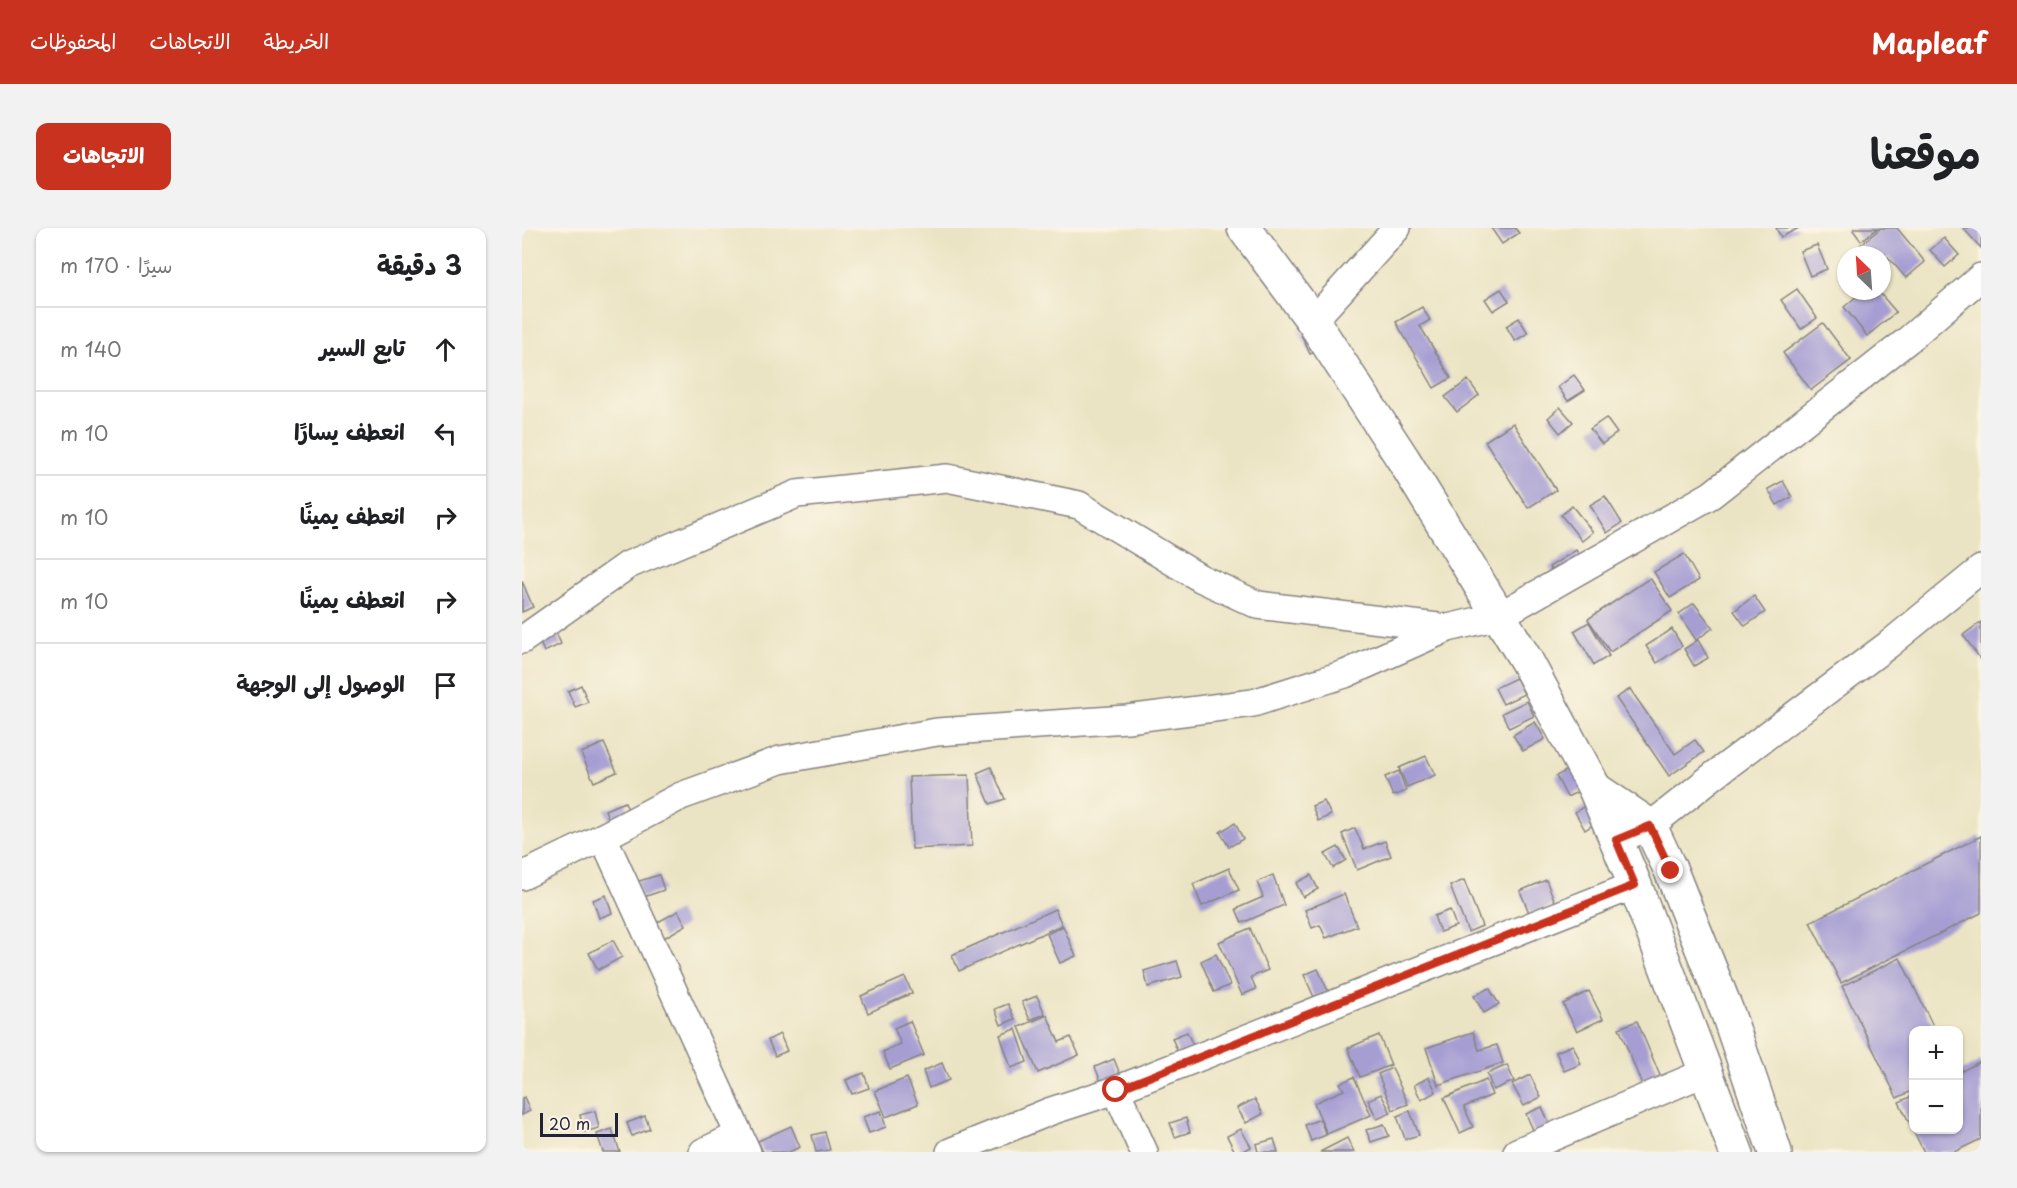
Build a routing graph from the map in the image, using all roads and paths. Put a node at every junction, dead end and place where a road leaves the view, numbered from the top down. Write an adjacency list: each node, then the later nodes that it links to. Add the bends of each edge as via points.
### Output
1 (1244, 228): 4 (street)
2 (1397, 228): 4 (street)
3 (1981, 277): 6 (street, via 1908,340 1711,495)
4 (1313, 321): 6 (street)
5 (1981, 568): 10 (street, via 1888,645)
6 (1499, 616): 7 (street); 9 (street)
7 (1448, 628): 8 (street, via 1258,605 1200,579 1079,505 947,478 797,494 628,565); 11 (street, via 1345,674 1253,703 1127,719 937,732 780,760 681,796)
8 (522, 640)
9 (1595, 789): 10 (street); 12 (street)
10 (1650, 826): 12 (street); 23 (street, via 1728,1014)
11 (603, 837): 13 (street); 17 (street)
12 (1616, 840): 14 (street)
13 (522, 876)
14 (1635, 885): 15 (street); 16 (street)
15 (1706, 1072): 21 (street); 22 (street)
16 (1116, 1090): 19 (street, via 1051,1111); 20 (street)
17 (743, 1144): 18 (street)
18 (703, 1152)
19 (950, 1152)
20 (1144, 1152)
21 (1517, 1152)
22 (1736, 1152)
23 (1775, 1152)

